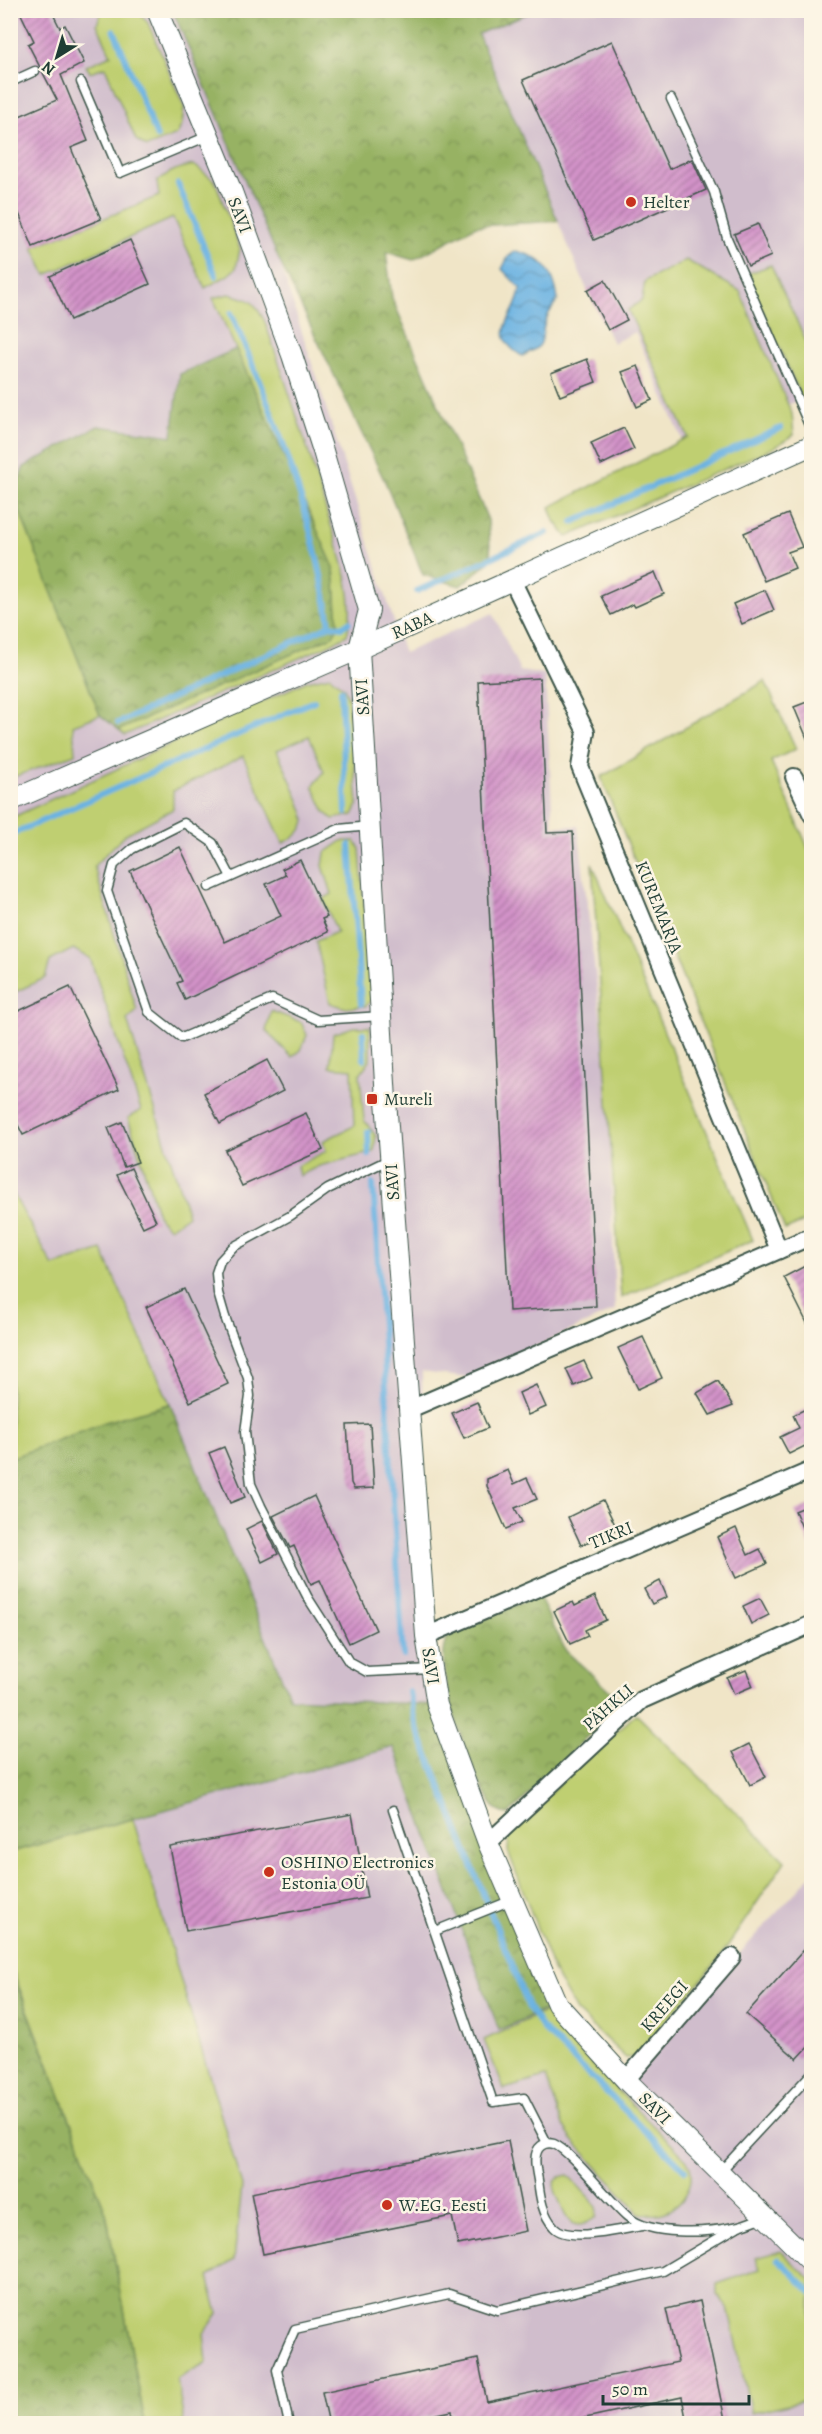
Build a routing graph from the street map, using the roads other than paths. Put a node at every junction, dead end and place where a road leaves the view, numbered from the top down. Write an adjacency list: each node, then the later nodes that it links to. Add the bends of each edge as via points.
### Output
1 (157, 10): 6 (street, SAVI)
2 (35, 71): 4 (lane)
3 (81, 82): 6 (lane, via 120,173)
4 (10, 85)
5 (671, 99): 7 (lane, via 714,192 727,238)
6 (209, 136): 10 (street, SAVI, via 323,451 369,610)
7 (812, 432)
8 (812, 445): 9 (street, RABA)
9 (512, 580): 10 (street, RABA); 20 (street, KUREMARJA, via 586,732 580,767)
10 (359, 649): 12 (street, RABA); 14 (street, SAVI)
11 (794, 777): 13 (street)
12 (10, 801)
13 (812, 815)
14 (370, 826): 15 (lane, via 339,829); 17 (street, SAVI)
15 (231, 877): 16 (lane); 17 (lane, via 213,843 184,823 132,849 114,865 107,891 149,1012 182,1038 272,999 318,1020)
16 (209, 887)
17 (382, 1016): 18 (street, SAVI)
18 (391, 1159): 21 (street, SAVI); 25 (lane, via 328,1189 290,1216 233,1247 220,1261 216,1273 225,1317 248,1378 245,1432 251,1484 308,1598 349,1662 367,1672)
19 (812, 1236): 20 (street)
20 (779, 1250): 21 (street)
21 (410, 1409): 24 (street, SAVI)
22 (812, 1470): 24 (street, TIKRI)
23 (812, 1624): 27 (street, PÄHKLI, via 642,1700)
24 (426, 1636): 25 (street, SAVI)
25 (432, 1669): 27 (street, SAVI, via 437,1705)
26 (393, 1810): 29 (lane)
27 (488, 1843): 28 (street, SAVI)
28 (505, 1903): 29 (lane); 32 (street, SAVI, via 557,2004)
29 (435, 1931): 33 (lane, via 494,2102 524,2098)
30 (732, 1957): 32 (street, KREEGI)
31 (812, 2073): 34 (lane)
32 (626, 2080): 34 (street, SAVI)
33 (547, 2143): 36 (lane, via 566,2153 612,2203); 36 (lane, via 535,2156 543,2207 554,2228 584,2235)
34 (720, 2172): 35 (street, SAVI)
35 (765, 2217): 37 (lane); 38 (street, SAVI)
36 (642, 2226): 37 (lane, via 710,2231)
37 (737, 2227): 39 (lane, via 663,2271 497,2310 449,2294 295,2330 277,2370)
38 (812, 2263)
39 (290, 2424)

